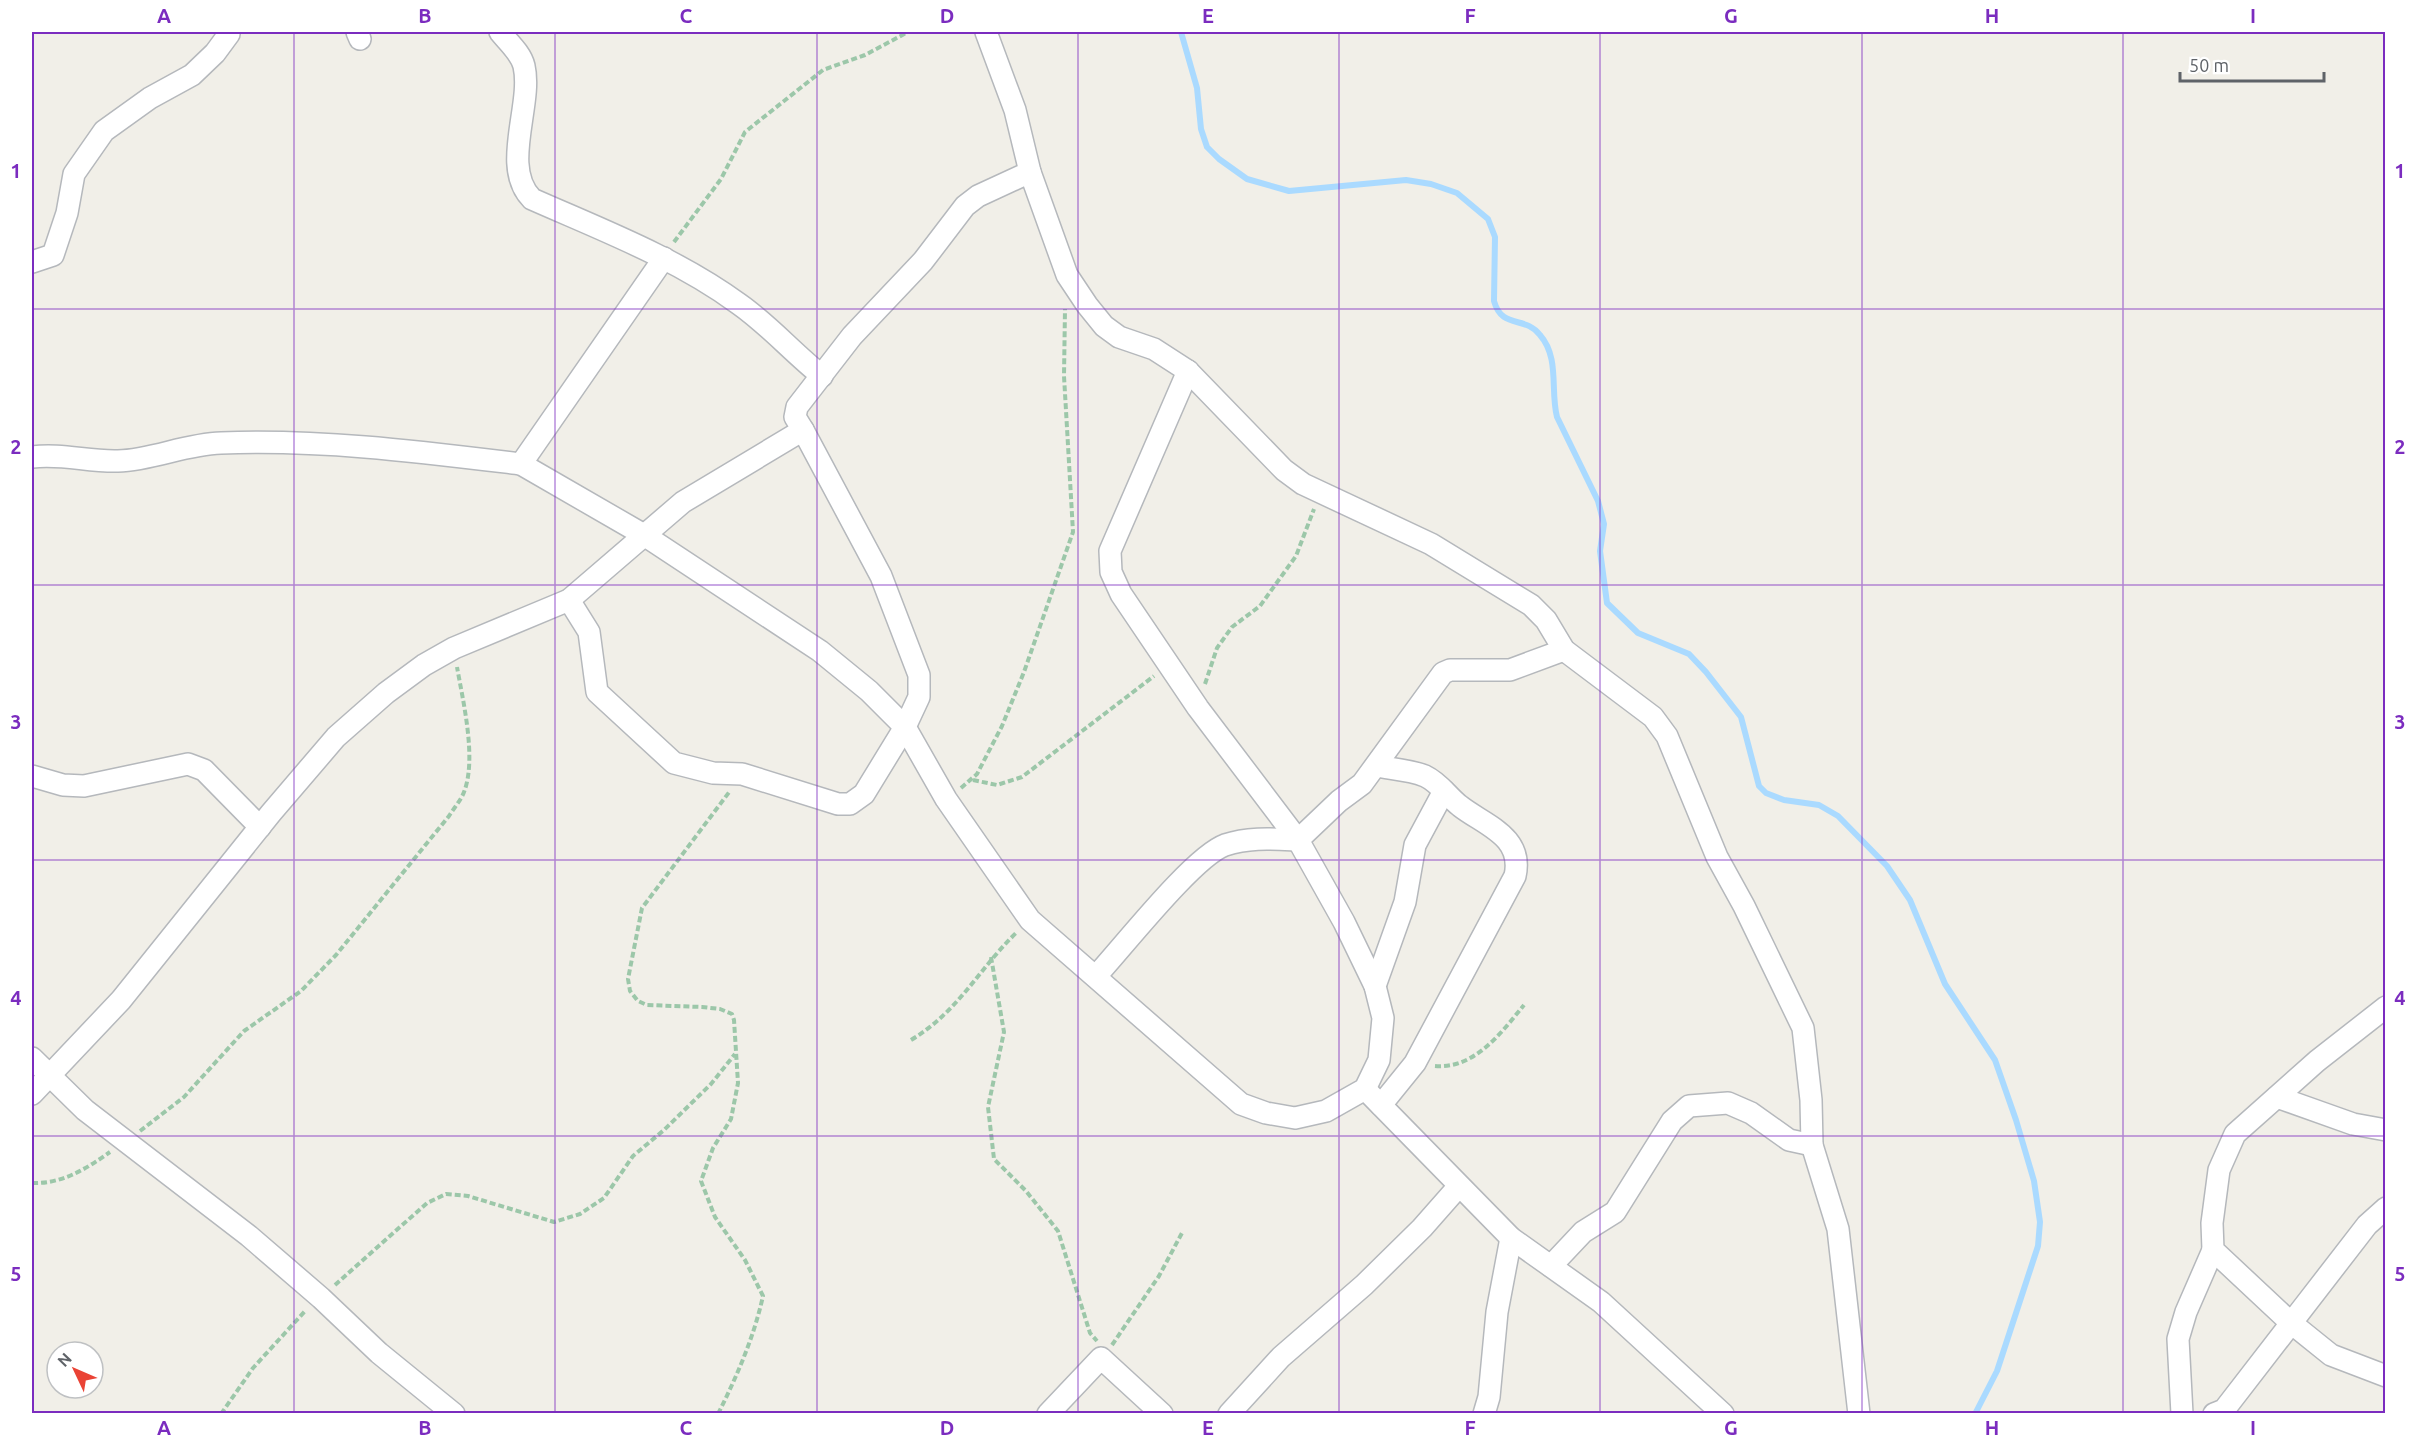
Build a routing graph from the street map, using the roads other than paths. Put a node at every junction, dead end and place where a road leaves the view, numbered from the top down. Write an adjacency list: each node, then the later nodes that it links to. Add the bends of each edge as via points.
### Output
1 (229, 32): 6 (street, via 215,53 192,75 150,98 104,131 74,174 67,213 53,255)
2 (500, 32): 5 (street, via 524,66 519,160 523,190 532,199)
3 (986, 32): 4 (street, via 1015,110)
4 (1030, 172): 7 (street, via 1068,275 1104,326 1119,337 1154,349); 8 (street, via 965,206 923,261 852,336)
5 (664, 258): 8 (street, via 738,303); 11 (street)
6 (32, 262)
7 (1188, 371): 14 (street, via 1284,470 1320,493 1431,544 1531,605 1546,620); 20 (street, via 1110,551 1111,572 1120,594 1198,708)
8 (822, 376): 9 (street, via 797,406 795,417)
9 (803, 430): 12 (street, via 683,502); 15 (street, via 881,576 919,675 919,697)
10 (32, 457): 11 (street, via 52,454 117,461 194,444 311,442)
11 (521, 464): 12 (street)
12 (644, 535): 13 (street); 15 (street, via 820,651)
13 (569, 600): 15 (street, via 589,632 594,682 603,700 674,763 713,773 742,774 838,804 850,804 864,794); 19 (street, via 454,648 424,665 346,728)
14 (1564, 650): 16 (street, via 1510,670 1443,673); 31 (street, via 1653,717 1667,736 1717,856 1803,1028)
15 (905, 727): 21 (street, via 946,799 1030,920)
16 (1376, 766): 18 (street, via 1423,775); 20 (street, via 1362,784)
17 (32, 776): 19 (street, via 84,786 188,764 204,770)
18 (1444, 791): 22 (street, via 1415,844 1406,902); 29 (street, via 1503,833 1517,867 1415,1063)
19 (260, 827): 25 (street, via 141,976)
20 (1298, 840): 21 (street, via 1248,839 1223,846 1200,860); 22 (street)
21 (1096, 976): 26 (street, via 1241,1104 1295,1118 1326,1111)
22 (1375, 986): 26 (street, via 1383,1018 1382,1042 1374,1076)
23 (2385, 1007): 28 (street)
24 (32, 1058): 25 (street)
25 (50, 1078): 27 (street); 40 (street, via 124,1142 249,1236 379,1353)
26 (1365, 1089): 29 (street)
27 (32, 1094)
28 (2277, 1097): 30 (street, via 2353,1124); 35 (street, via 2235,1134 2225,1151 2218,1170)
29 (1381, 1105): 32 (street)
30 (2385, 1130)
31 (1812, 1144): 36 (street, via 1789,1140 1751,1113 1728,1103 1689,1106 1672,1122 1615,1212 1582,1232); 45 (street, via 1838,1228)
32 (1459, 1186): 34 (street); 43 (street, via 1422,1228 1281,1357)
33 (2385, 1208): 37 (street)
34 (1511, 1238): 36 (street); 39 (street, via 1497,1312)
35 (2213, 1250): 37 (street); 46 (street, via 2178,1339)
36 (1551, 1266): 44 (street, via 1601,1302)
37 (2290, 1322): 38 (street, via 2331,1355); 47 (street, via 2224,1410)
38 (2385, 1377)
39 (1491, 1408)
40 (454, 1413)
41 (1048, 1413): 42 (street, via 1104,1354)
42 (1162, 1413)
43 (1229, 1413)
44 (1723, 1413)
45 (1859, 1413)
46 (2182, 1413)
47 (2214, 1413)

